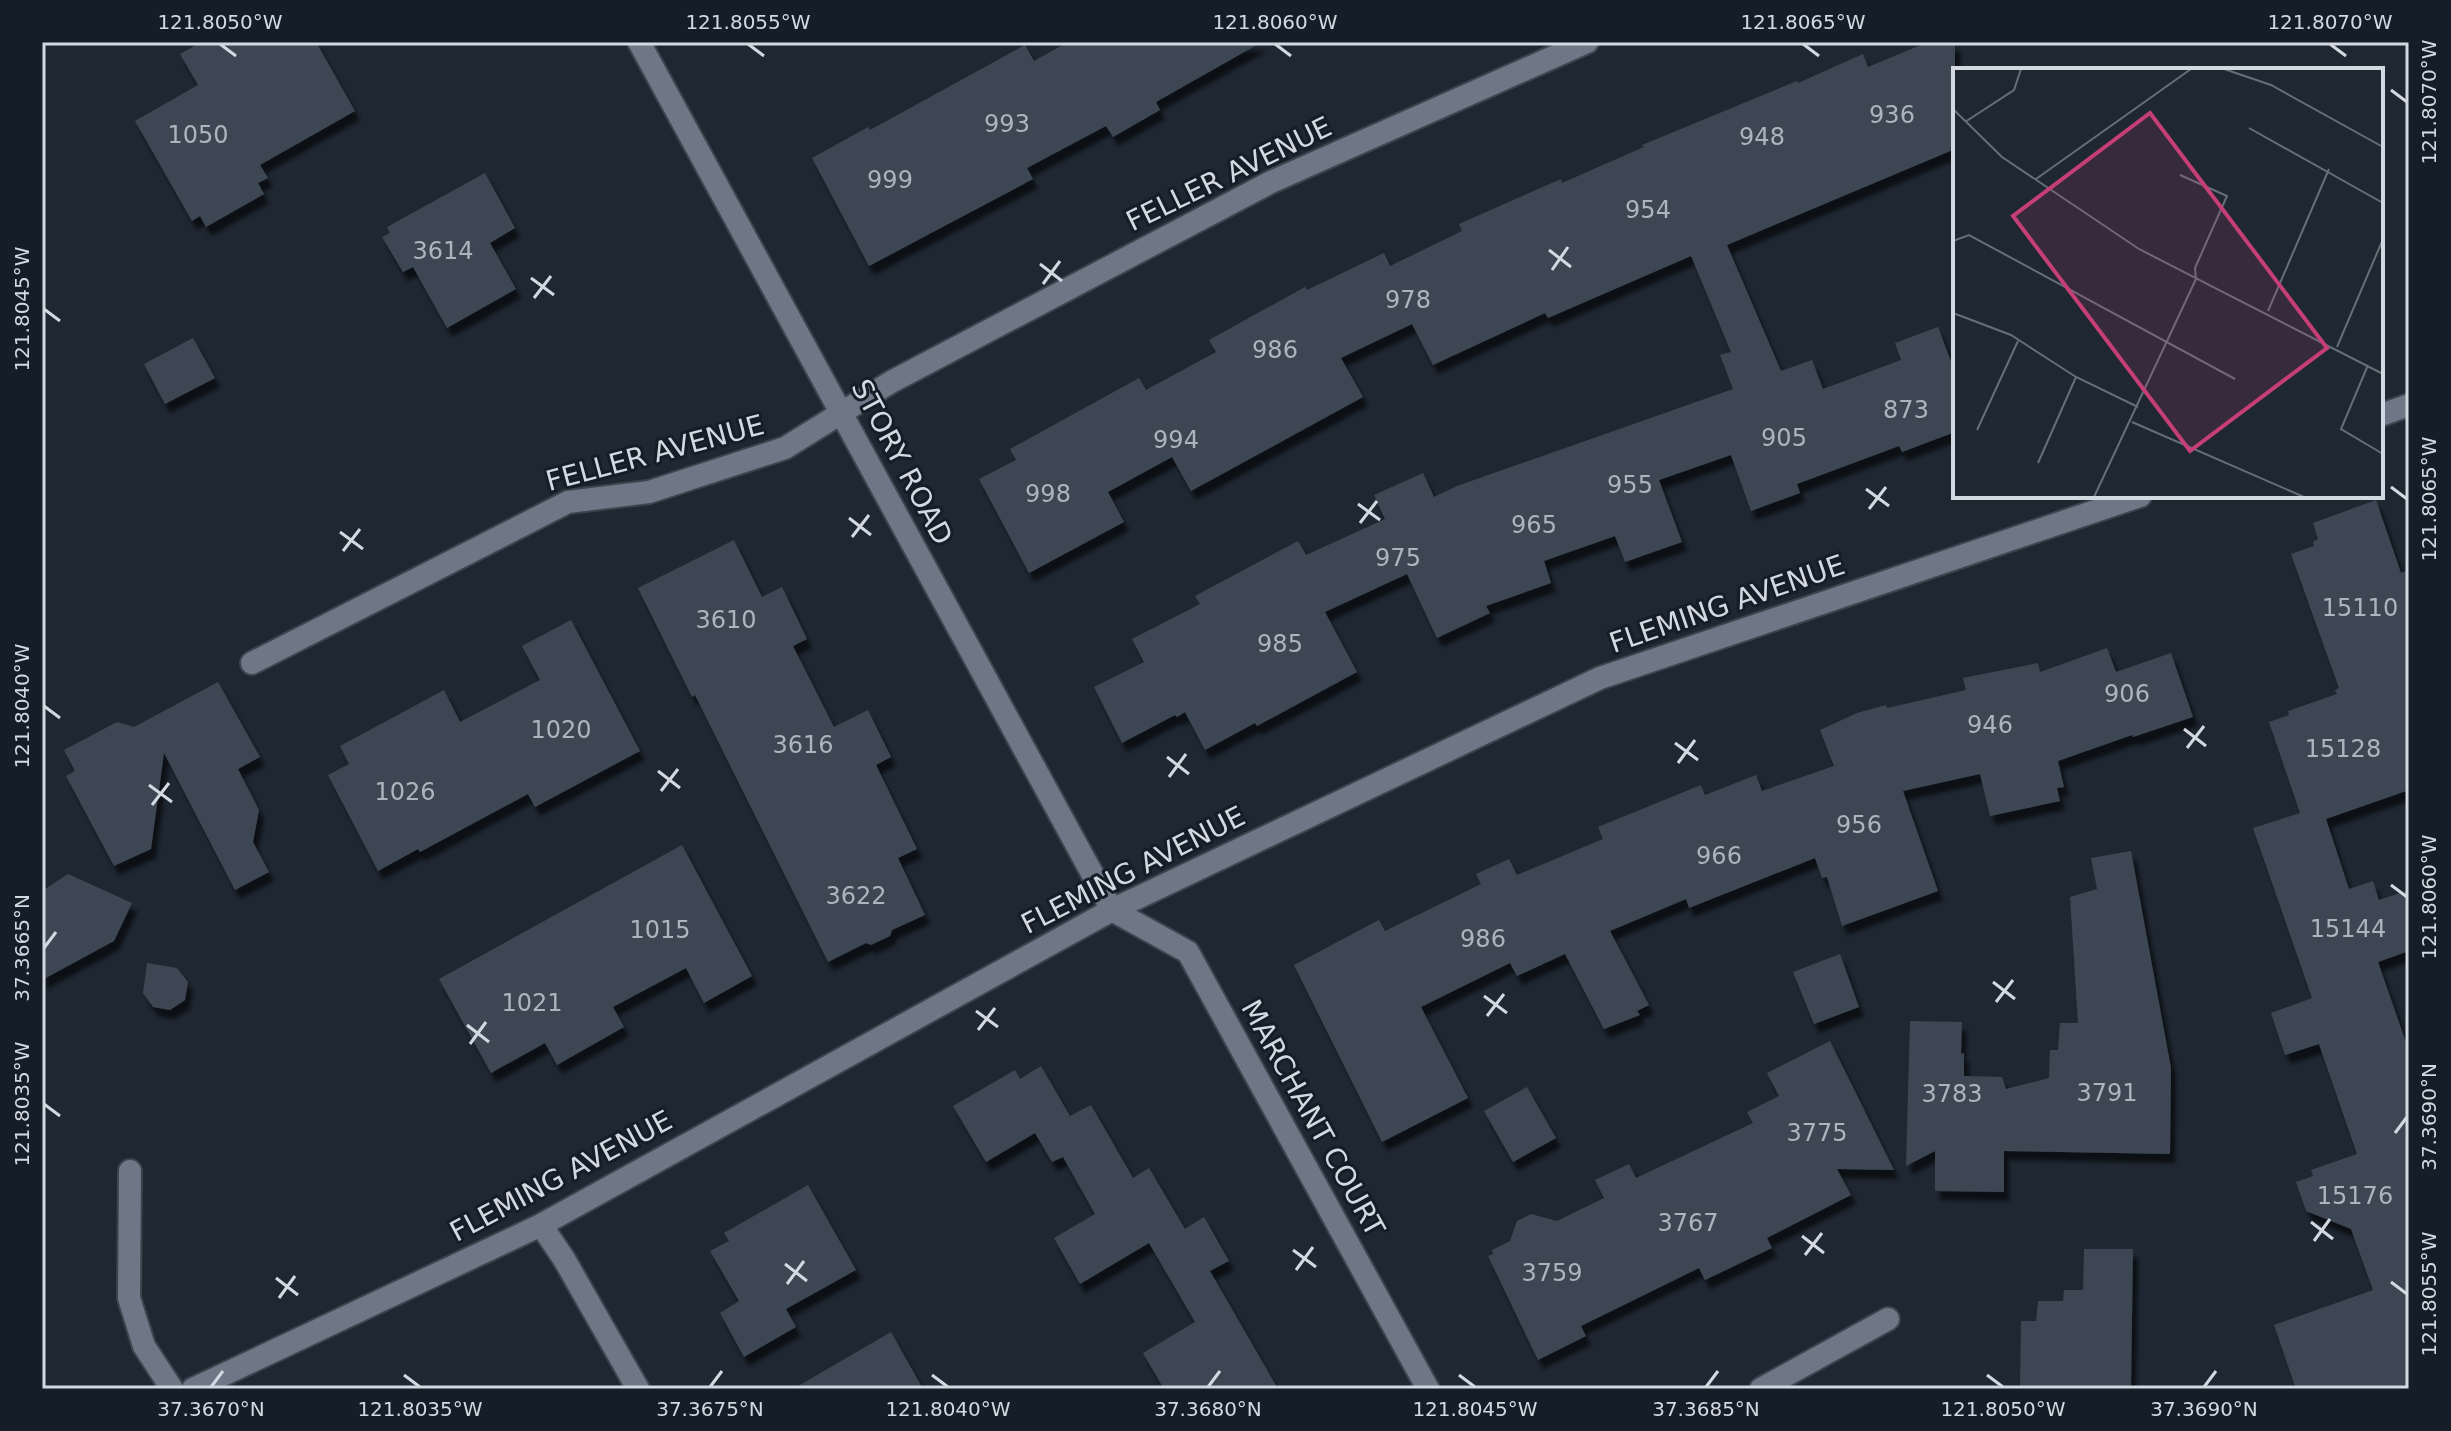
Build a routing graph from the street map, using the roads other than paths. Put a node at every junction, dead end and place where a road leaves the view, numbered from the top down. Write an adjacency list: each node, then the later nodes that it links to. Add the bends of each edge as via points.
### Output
1 (639, 42): 4 (street, STORY ROAD)
2 (1587, 42): 4 (street, FELLER AVENUE, via 1271,182)
3 (2409, 405): 5 (street)
4 (841, 412): 7 (street, FELLER AVENUE, via 785,448 649,492 568,502); 8 (street, STORY ROAD)
5 (2383, 414)
6 (2134, 498): 8 (street, FLEMING AVENUE, via 1600,678)
7 (252, 663)
8 (1112, 910): 10 (street, FLEMING AVENUE); 15 (street, MARCHANT COURT, via 1188,952)
9 (130, 1171): 12 (street, via 129,1298 144,1346)
10 (541, 1225): 13 (street, FLEMING AVENUE); 14 (street)
11 (1888, 1319): 16 (street)
12 (172, 1389)
13 (193, 1389)
14 (638, 1389)
15 (1428, 1389)
16 (1761, 1389)

